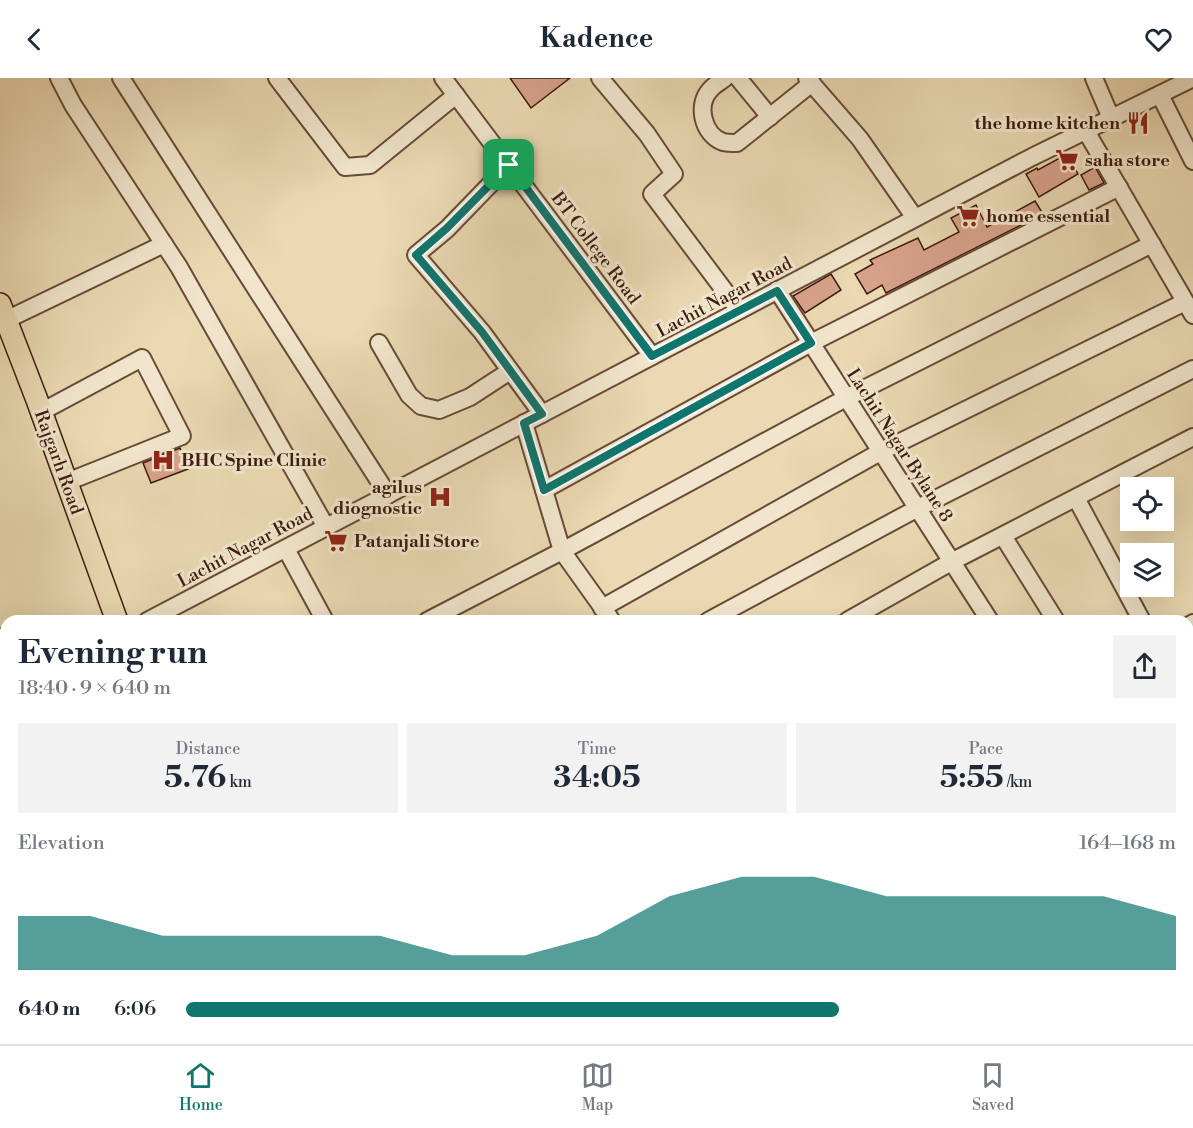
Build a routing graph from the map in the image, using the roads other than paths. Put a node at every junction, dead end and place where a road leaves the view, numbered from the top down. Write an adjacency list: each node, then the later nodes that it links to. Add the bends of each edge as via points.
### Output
1 (59, 78): 20 (street)
2 (121, 78): 39 (street)
3 (277, 78): 12 (street, via 345,167 370,165)
4 (443, 78): 12 (street, BT College Road)
5 (600, 78): 24 (street, via 647,134 674,174 652,194)
6 (725, 78): 13 (street, via 709,90 702,104 711,132 722,142 737,143)
7 (738, 78): 13 (street)
8 (1094, 78): 14 (street)
9 (1193, 78): 11 (street, Lachit Nagar Road)
10 (809, 80): 13 (street); 19 (street, via 860,139)
11 (1160, 94): 14 (street, Lachit Nagar Road); 16 (street)
12 (456, 95): 17 (street, BT College Road)
13 (770, 117)
14 (1111, 118): 15 (street, Lachit Nagar Road)
15 (1086, 130): 18 (street); 19 (street, Lachit Nagar Road)
16 (1193, 161)
17 (509, 165): 28 (street, BT College Road); 30 (street, via 416,255)
18 (1119, 188): 21 (street); 27 (street)
19 (915, 218): 22 (street, Lachit Nagar Road)
20 (164, 244): 25 (street); 42 (street)
21 (1152, 244): 23 (street); 31 (street)
22 (777, 291): 24 (street, Lachit Nagar Road); 27 (street, Lachit Nagar Bylane 8)
23 (1189, 308): 36 (street)
24 (739, 310): 28 (street, Lachit Nagar Road)
25 (3, 312): 32 (main road, Rajgarh Road)
26 (379, 343): 30 (street, via 409,395 421,406 439,410 470,397)
27 (811, 343): 31 (street, Lachit Nagar Bylane 8); 38 (street)
28 (652, 356): 33 (street, Lachit Nagar Road)
29 (1193, 369): 41 (street)
30 (510, 371): 33 (street)
31 (846, 398): 36 (street, Lachit Nagar Bylane 8); 45 (street)
32 (41, 412): 37 (main road, Rajgarh Road); 37 (street, via 142,358 182,436)
33 (542, 414): 34 (street, Lachit Nagar Road)
34 (524, 423): 38 (street); 39 (street, Lachit Nagar Road)
35 (1193, 437): 40 (street)
36 (882, 451): 41 (street, Lachit Nagar Bylane 8); 47 (street)
37 (67, 483): 48 (main road, Rajgarh Road)
38 (544, 490): 45 (street)
39 (388, 495): 42 (street, Lachit Nagar Road)
40 (1076, 498): 43 (street); 56 (street)
41 (918, 508): 46 (street, Lachit Nagar Bylane 8); 52 (street)
42 (326, 527): 44 (street, Lachit Nagar Road)
43 (1003, 536): 46 (street); 55 (street)
44 (286, 549): 49 (street, Lachit Nagar Road); 50 (street)
45 (562, 551): 47 (street); 51 (street)
46 (951, 562): 53 (street); 54 (street, Lachit Nagar Bylane 8)
47 (607, 614)
48 (115, 615)
49 (159, 615)
50 (322, 615)
51 (439, 615)
52 (719, 615)
53 (858, 615)
54 (986, 615)
55 (1052, 615)
56 (1139, 615)

